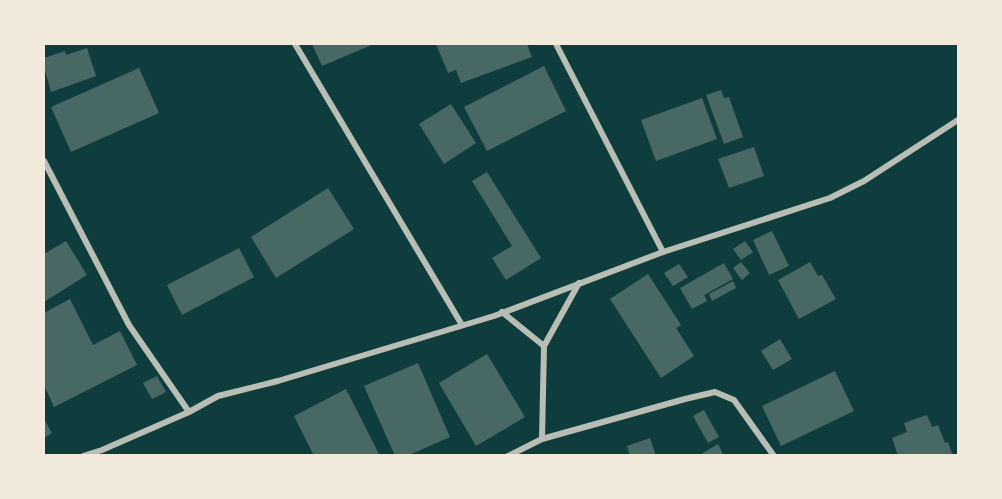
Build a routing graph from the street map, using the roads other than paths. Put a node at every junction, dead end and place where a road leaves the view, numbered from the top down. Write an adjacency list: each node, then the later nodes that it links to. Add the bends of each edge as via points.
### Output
1 (296, 44): 8 (street)
2 (556, 44): 5 (street)
3 (958, 120): 5 (street, via 864,181 830,198)
4 (44, 161): 10 (street, via 129,325)
5 (663, 252): 6 (street)
6 (579, 283): 7 (street); 9 (street)
7 (502, 312): 8 (street); 9 (street)
8 (462, 325): 10 (street, via 218,396)
9 (544, 346): 11 (street)
10 (189, 412): 12 (street)
11 (542, 439): 13 (street); 14 (street, via 715,392 734,400)
12 (83, 456)
13 (508, 456)
14 (774, 456)

